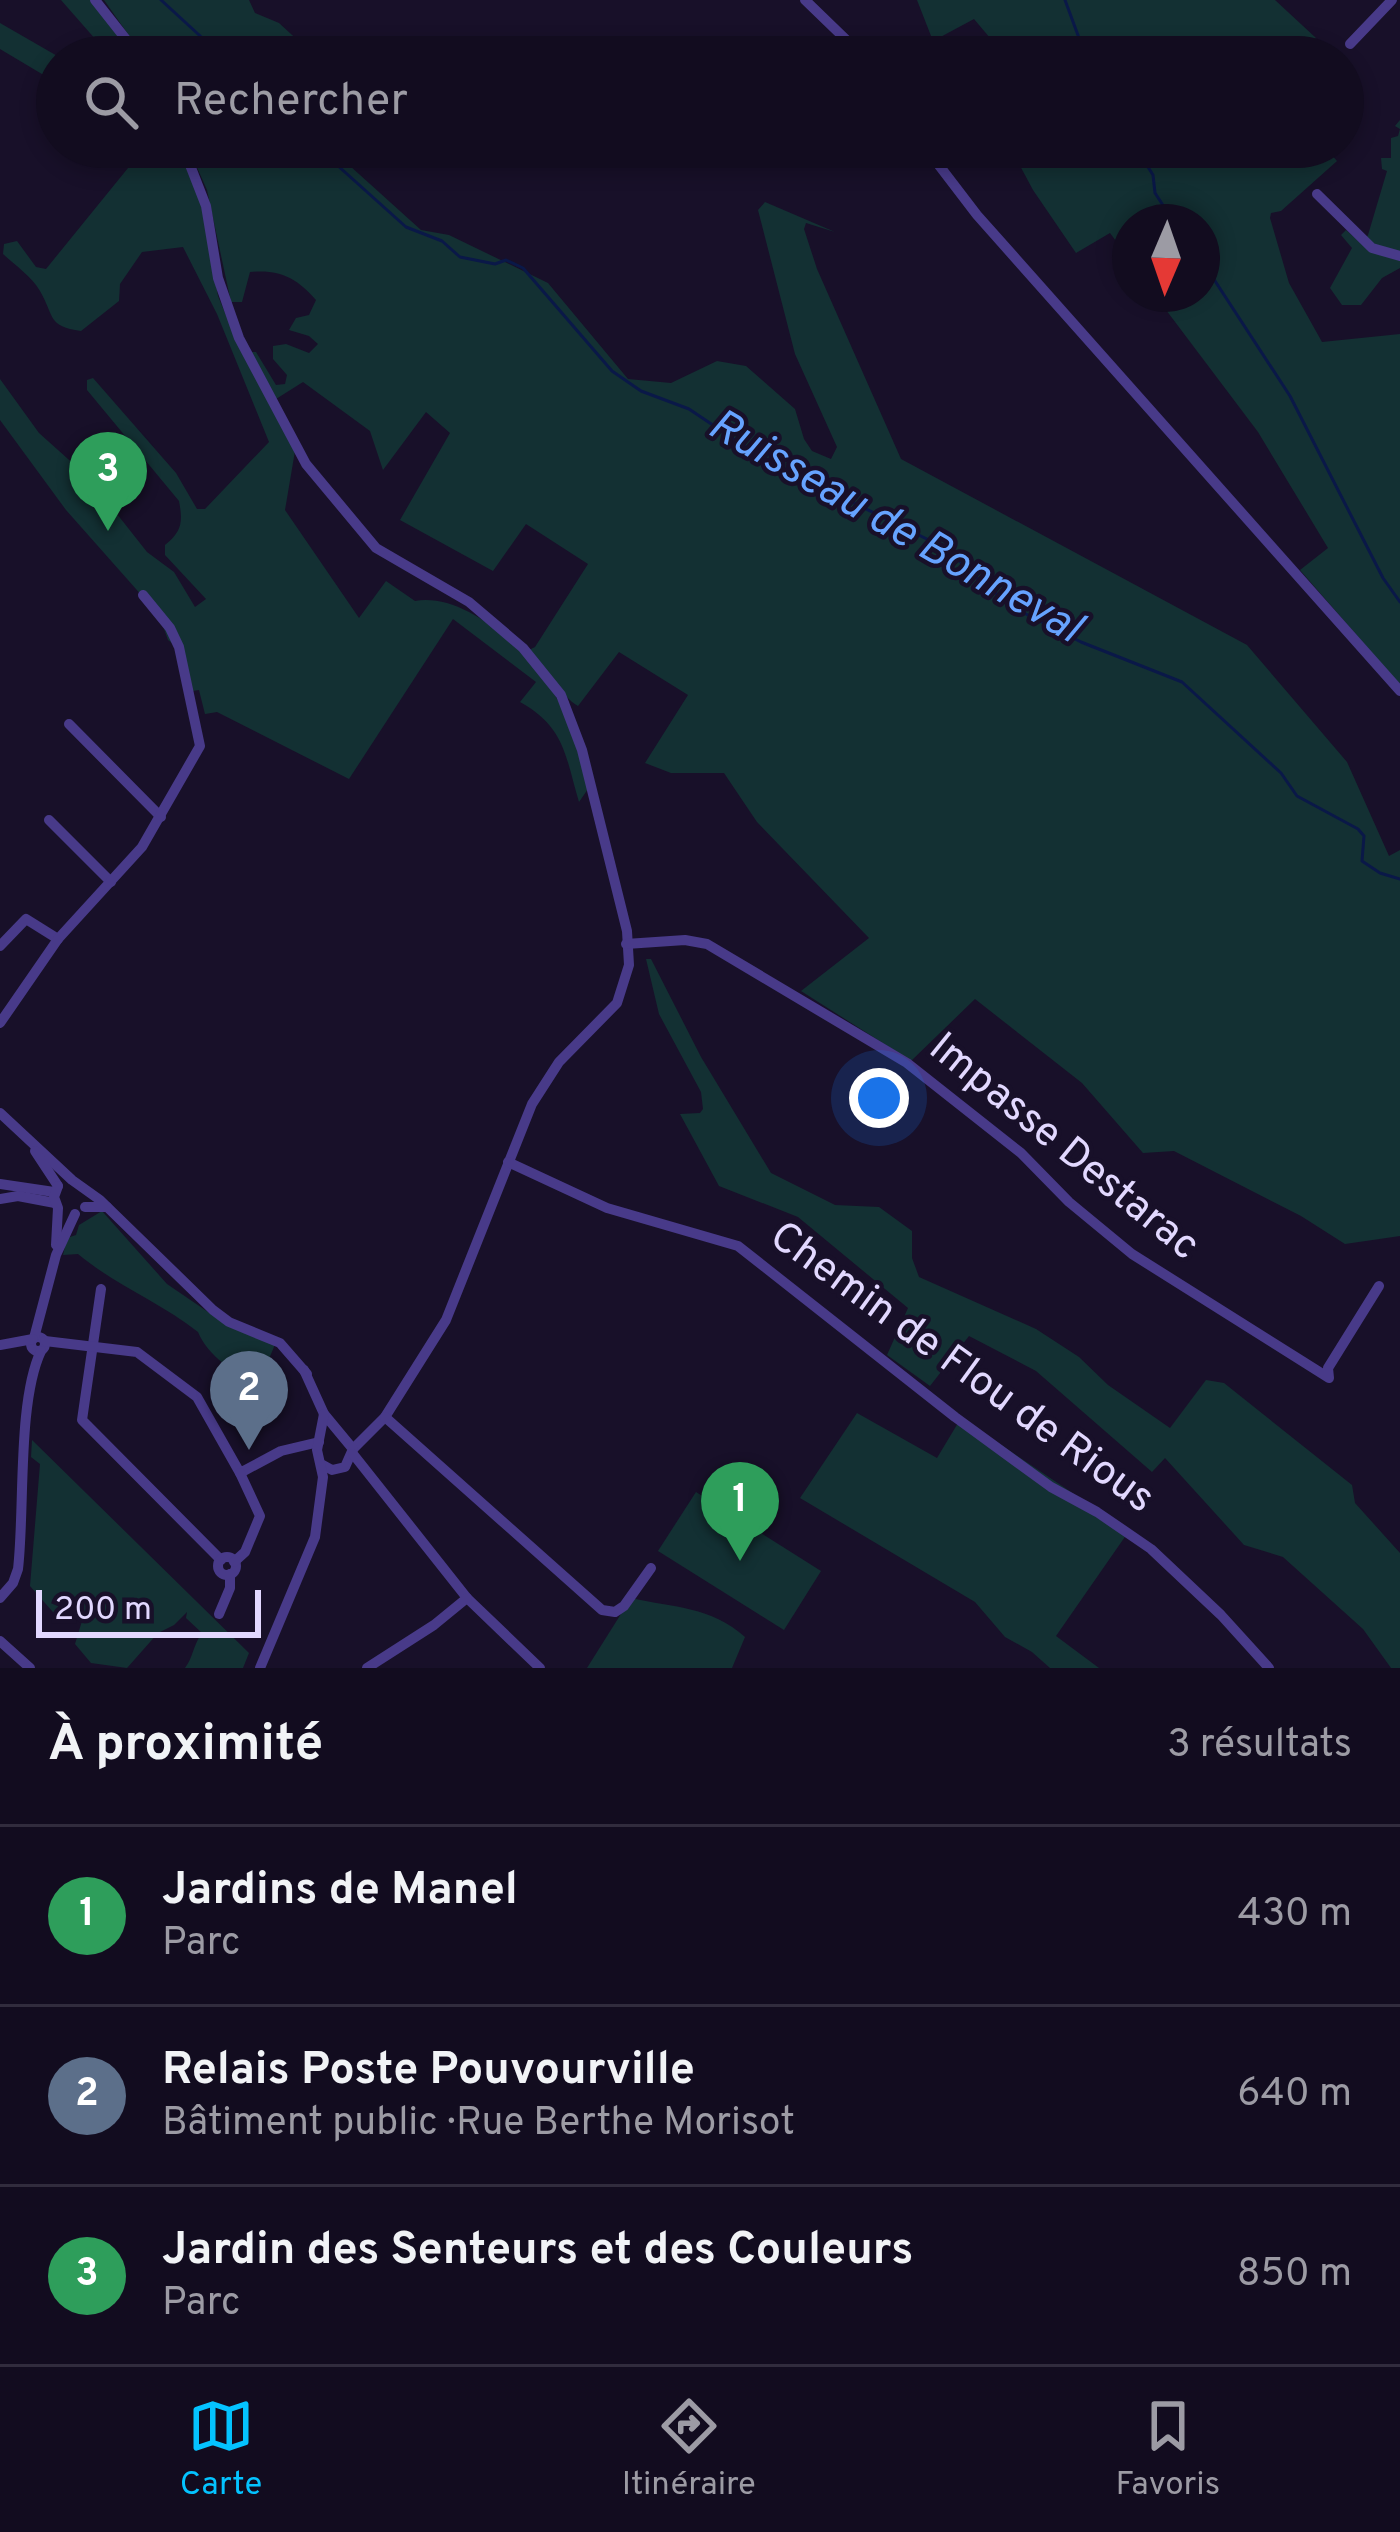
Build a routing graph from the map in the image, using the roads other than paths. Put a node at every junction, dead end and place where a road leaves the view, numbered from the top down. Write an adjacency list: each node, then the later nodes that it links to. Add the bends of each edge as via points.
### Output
1 (94, 0): 4 (street)
2 (805, 0): 5 (street)
3 (1392, 0): 6 (street)
4 (123, 36)
5 (842, 36)
6 (1358, 36)
7 (191, 168): 19 (street, via 239,338 306,464 376,548 469,602 523,648 561,695)
8 (942, 168): 12 (street)
9 (1317, 194): 10 (street, via 1372,248)
10 (1400, 256)
11 (143, 595): 14 (street, via 179,647 199,738)
12 (1400, 692)
13 (69, 724): 14 (street)
14 (161, 817): 16 (street)
15 (49, 820): 16 (street)
16 (111, 882): 17 (street)
17 (58, 939): 18 (street, via 26,919); 20 (street)
18 (0, 946)
19 (627, 947): 22 (street, via 617,1004 548,1078); 31 (street, Impasse Destarac, via 706,944 866,1037 1021,1153 1132,1254 1329,1378)
20 (0, 1023)
21 (5, 1117): 23 (street); 26 (street, via 51,1171)
22 (508, 1162): 37 (street, via 450,1313); 58 (street, Chemin de Flou de Rious, via 607,1208 738,1246 955,1417 1151,1550)
23 (72, 1180): 25 (street); 26 (street)
24 (0, 1184): 26 (street)
25 (87, 1191): 28 (street); 29 (street)
26 (56, 1197): 27 (street); 29 (street); 30 (street)
27 (0, 1199)
28 (106, 1207): 29 (street); 36 (street, via 213,1310 280,1335)
29 (80, 1210): 30 (street)
30 (56, 1255): 33 (street)
31 (1379, 1286)
32 (101, 1289): 34 (street)
33 (40, 1344): 34 (street); 35 (street); 50 (street, via 19,1563)
34 (91, 1344): 45 (street, via 137,1352 197,1397); 48 (street, via 82,1420)
35 (0, 1345)
36 (325, 1414): 39 (street); 40 (street)
37 (385, 1417): 38 (street); 49 (street, via 602,1610 624,1606)
38 (372, 1426): 39 (street); 42 (street)
39 (342, 1434): 40 (street); 42 (street)
40 (320, 1440): 41 (street); 43 (street)
41 (293, 1449): 43 (street); 45 (street)
42 (353, 1451): 44 (street); 46 (street)
43 (320, 1462): 44 (street); 47 (street)
44 (340, 1469): 46 (street); 47 (street)
45 (240, 1473): 48 (street, via 260,1516)
46 (366, 1474): 51 (street)
47 (321, 1497): 55 (street, via 312,1546)
48 (232, 1568): 52 (street)
49 (652, 1568)
50 (0, 1598)
51 (467, 1598): 56 (street); 57 (street)
52 (219, 1614)
53 (0, 1640): 54 (street)
54 (27, 1667)
55 (260, 1668)
56 (367, 1668)
57 (540, 1668)
58 (1268, 1668)

